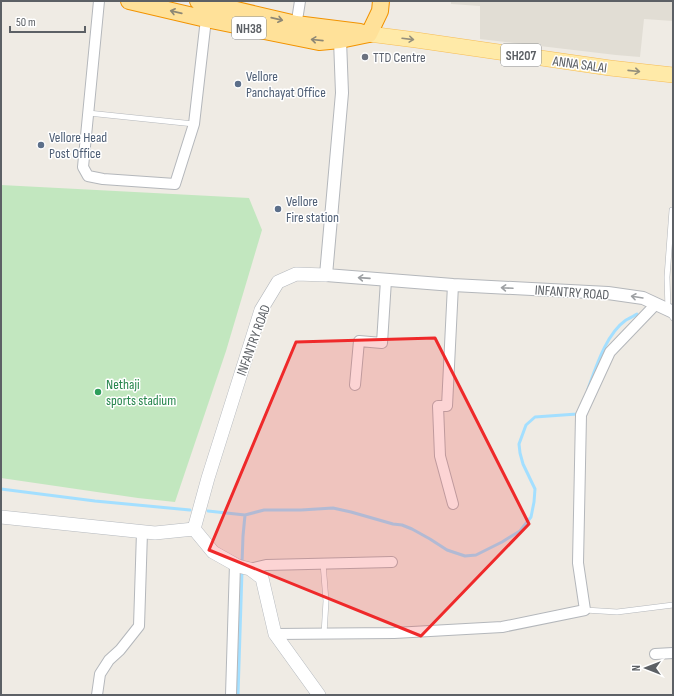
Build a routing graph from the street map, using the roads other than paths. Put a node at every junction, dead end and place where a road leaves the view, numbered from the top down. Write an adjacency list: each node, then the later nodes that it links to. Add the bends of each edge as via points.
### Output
1 (99, 1): 11 (street)
2 (129, 1): 6 (highway, ANNA SALAI / NH38, one-way to 2)
3 (198, 1): 7 (highway, ANNA SALAI / NH38, one-way to 7)
4 (300, 1): 7 (street)
5 (381, 1): 8 (highway, via 380,11)
6 (206, 19): 9 (highway, ANNA SALAI / NH38, one-way to 6, via 319,42); 12 (street)
7 (296, 24): 8 (highway, ANNA SALAI / NH38)
8 (369, 34): 9 (highway, ANNA SALAI / NH38); 10 (main road, ANNA SALAI / SH207, one-way to 10)
9 (340, 40): 14 (street, via 342,93)
10 (673, 75)
11 (88, 114): 12 (lane); 12 (street, via 83,167 88,176 103,179 175,184)
12 (194, 124)
13 (672, 210): 18 (lane, via 667,277)
14 (326, 275): 15 (street, INFANTRY ROAD, one-way to 14); 22 (main road, INFANTRY ROAD, via 296,274 278,282 261,310)
15 (386, 280): 16 (street, INFANTRY ROAD); 19 (street, via 382,343 358,341)
16 (453, 285): 17 (street, INFANTRY ROAD, one-way to 16, via 643,298 608,293); 20 (street, via 447,406 438,406 440,456)
17 (656, 304): 18 (street, INFANTRY ROAD); 29 (street, via 610,352 581,415 578,563)
18 (671, 313)
19 (355, 385)
20 (454, 504)
21 (1, 517): 23 (main road)
22 (194, 530): 23 (main road); 26 (main road, via 213,552)
23 (142, 532): 34 (street, via 139,626 100,674)
24 (392, 562): 25 (street)
25 (323, 563): 27 (street, via 266,564); 31 (lane, via 326,601)
26 (235, 564): 27 (main road); 35 (street)
27 (250, 569): 30 (main road, via 262,578)
28 (673, 605): 29 (lane, via 617,612)
29 (585, 610): 31 (street, via 502,628)
30 (275, 634): 31 (street); 36 (main road)
31 (324, 634)
32 (673, 653): 33 (street)
33 (655, 654)
34 (97, 695)
35 (231, 695)
36 (319, 695)

